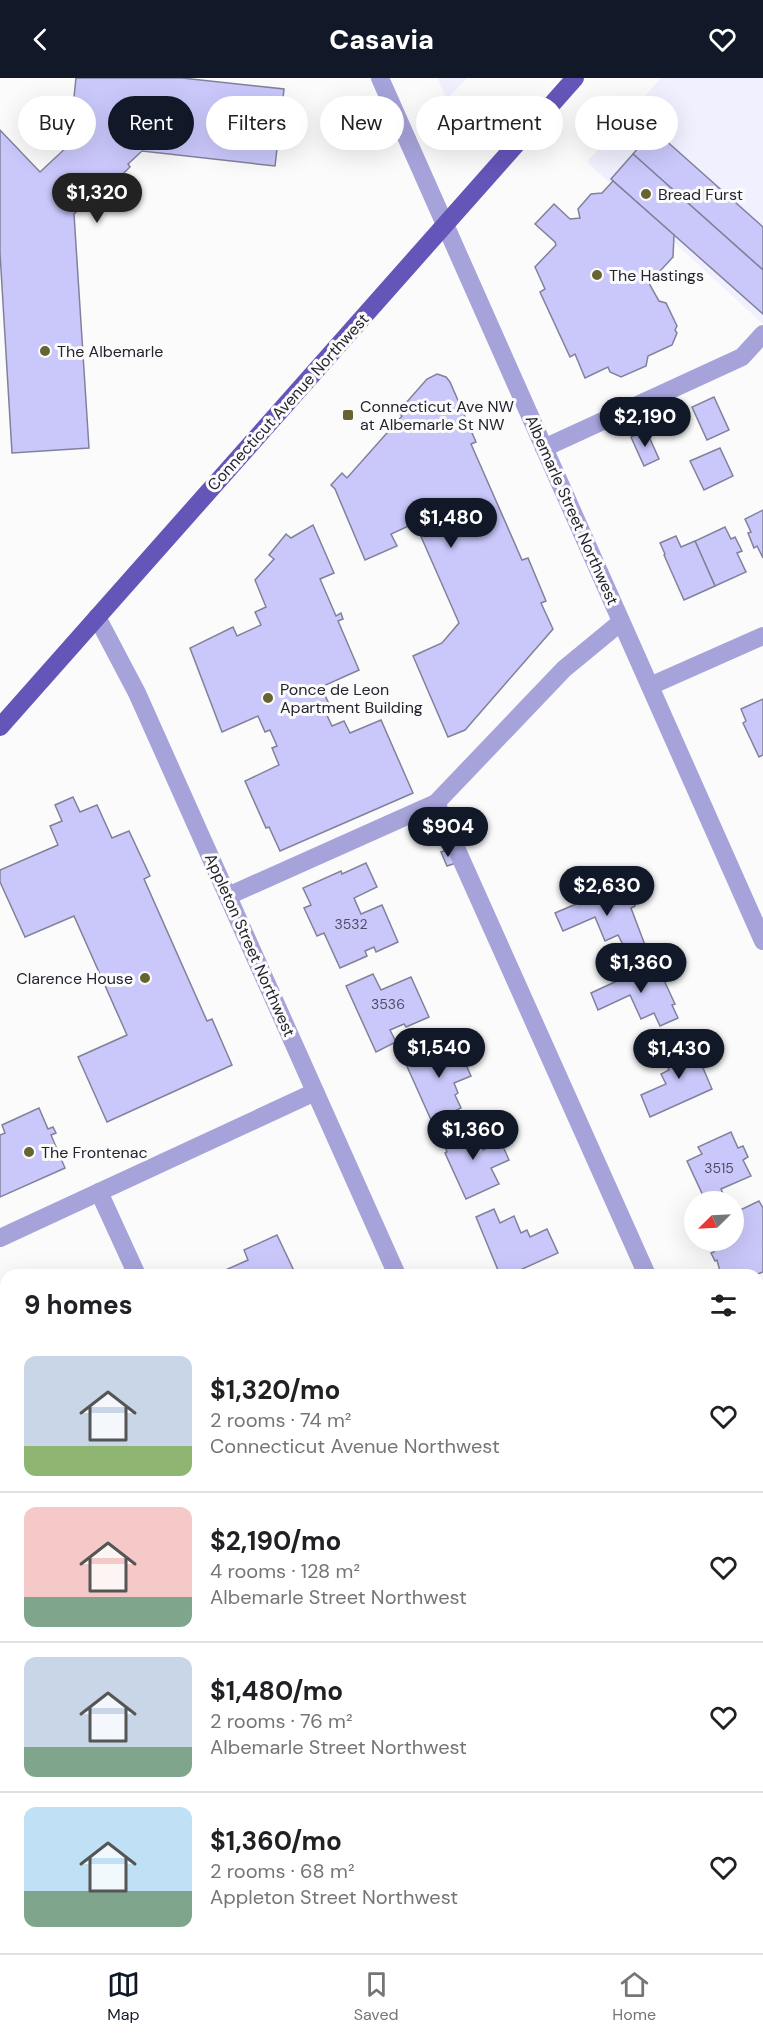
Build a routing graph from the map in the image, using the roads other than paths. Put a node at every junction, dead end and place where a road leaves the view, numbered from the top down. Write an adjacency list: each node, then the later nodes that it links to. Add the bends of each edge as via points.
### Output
1 (380, 78): 3 (street, Albemarle Street Northwest)
2 (575, 78): 3 (main road, Connecticut Avenue Northwest)
3 (445, 225): 5 (street, Albemarle Street Northwest); 6 (main road, Connecticut Avenue Northwest)
4 (763, 334): 5 (street, via 742,357)
5 (544, 448): 7 (street, Albemarle Street Northwest)
6 (98, 617): 10 (main road, Connecticut Avenue Northwest); 12 (street, Appleton Street Northwest, via 137,693)
7 (621, 622): 9 (street, Albemarle Street Northwest); 11 (street, via 564,669)
8 (763, 636): 9 (street)
9 (650, 686): 13 (street, Albemarle Street Northwest)
10 (0, 727)
11 (436, 803): 12 (street); 19 (street)
12 (228, 896): 14 (street, Appleton Street Northwest)
13 (763, 941)
14 (315, 1092): 15 (street); 18 (street, Appleton Street Northwest)
15 (99, 1192): 16 (street); 17 (street)
16 (0, 1238)
17 (135, 1269)
18 (394, 1269)
19 (644, 1269)

